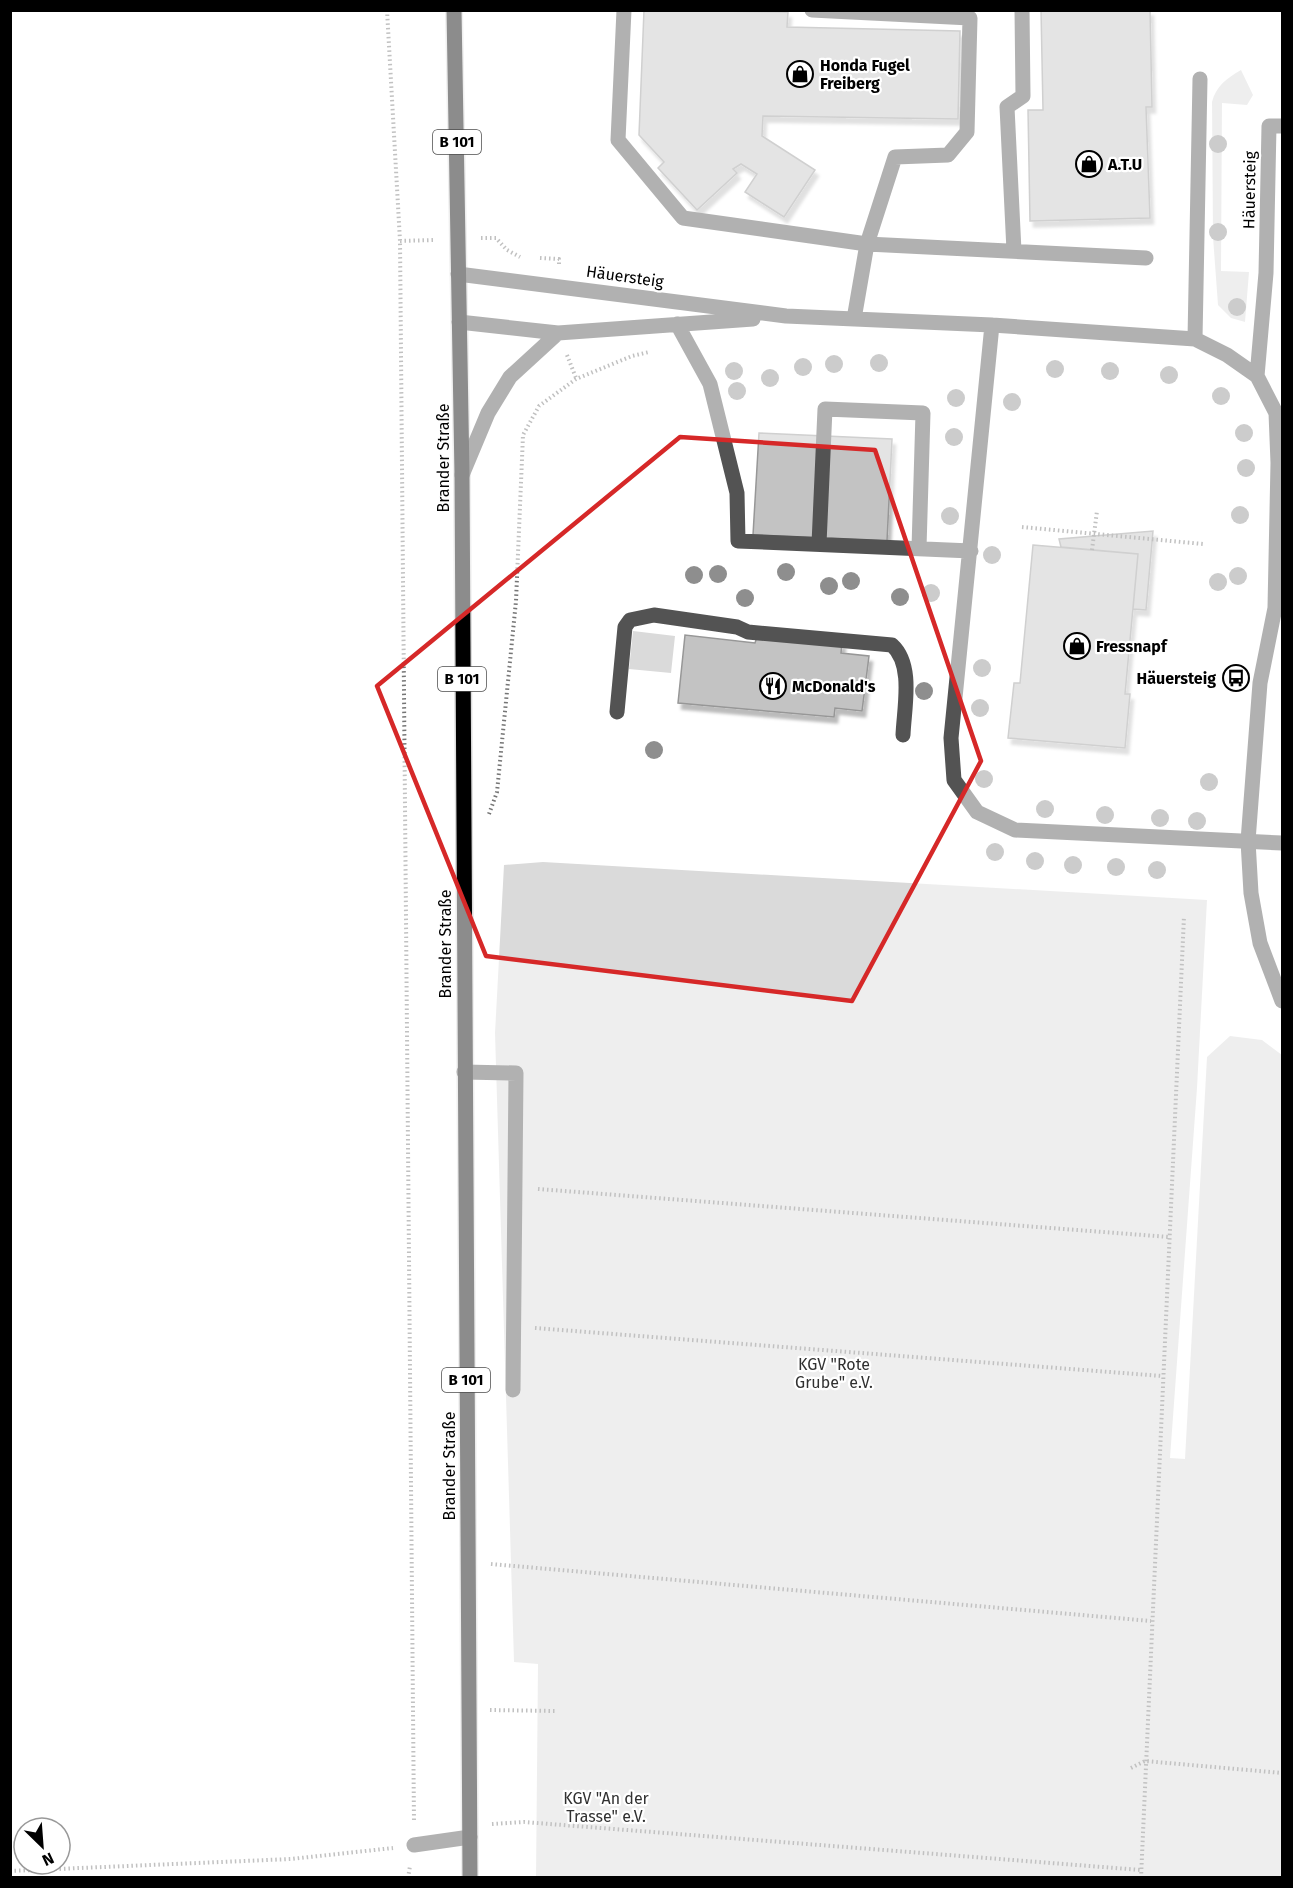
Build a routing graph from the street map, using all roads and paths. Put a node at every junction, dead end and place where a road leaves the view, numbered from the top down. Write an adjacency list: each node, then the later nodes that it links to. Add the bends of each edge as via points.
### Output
1 (387, 10): 51 (path, via 400,242)
2 (454, 10): 11 (main road, Brander Straße / B 101)
3 (624, 10): 8 (street, via 618,140 683,218)
4 (812, 10): 8 (street, via 970,18 967,132 948,155 895,157)
5 (1022, 10): 9 (street, via 1023,96 1007,106)
6 (1200, 78): 18 (street)
7 (1282, 126): 20 (street, Häuersteig, via 1269,126 1266,273)
8 (867, 244): 9 (street); 13 (street)
9 (1014, 252): 10 (street)
10 (1146, 258)
11 (458, 274): 12 (street, Häuersteig); 14 (main road, Brander Straße / B 101)
12 (786, 316): 13 (street, Häuersteig); 15 (street, Häuersteig)
13 (854, 319): 16 (street, Häuersteig)
14 (459, 322): 17 (street, Häuersteig); 21 (main road, Brander Straße / B 101)
15 (677, 324): 17 (street, Häuersteig); 19 (street)
16 (992, 325): 18 (street, Häuersteig); 29 (street)
17 (558, 333): 21 (street, via 510,377 488,413)
18 (1195, 339): 20 (street, Häuersteig, via 1227,354)
19 (688, 343): 25 (street, via 710,384 737,493 738,541); 32 (path, via 632,356 576,379 539,406 523,435 516,601 497,792)
20 (1257, 376): 33 (street, Häuersteig, via 1276,413 1278,464 1275,608 1260,682)
21 (462, 475): 37 (main road, Brander Straße / B 101)
22 (1097, 511): 24 (path)
23 (1022, 527): 24 (path)
24 (1093, 534): 26 (path); 28 (path)
25 (819, 544): 27 (street); 27 (street, via 825,409 836,409 923,414)
26 (1203, 544)
27 (919, 548): 29 (street)
28 (1092, 550)
29 (970, 551): 33 (street, via 951,738 954,780 977,812 1015,830)
30 (617, 712): 31 (street, via 625,627 630,620 654,615 748,632 892,645 905,663)
31 (903, 735)
32 (485, 822)
33 (1248, 842): 34 (street); 36 (street, Häuersteig, via 1251,893 1260,943)
34 (1282, 843)
35 (1184, 916): 39 (path)
36 (1282, 1001)
37 (464, 1072): 38 (street, via 516,1073); 43 (main road, Brander Straße / B 101)
38 (515, 1187): 39 (path); 40 (street)
39 (1168, 1238): 41 (path)
40 (514, 1326): 41 (path); 42 (street)
41 (1162, 1376): 44 (path)
42 (513, 1389)
43 (468, 1562): 44 (path); 45 (main road, Brander Straße / B 101)
44 (1151, 1621): 47 (path)
45 (468, 1710): 46 (path); 50 (main road, Brander Straße / B 101)
46 (556, 1711)
47 (1145, 1761): 48 (path); 49 (path); 52 (path)
48 (1131, 1768)
49 (1282, 1773)
50 (469, 1832): 51 (street); 52 (path, via 524,1822); 54 (main road, Brander Straße / B 101)
51 (414, 1845): 53 (path, via 291,1859)
52 (1141, 1870): 55 (path)
53 (10, 1871)
54 (470, 1878)
55 (1141, 1878)

